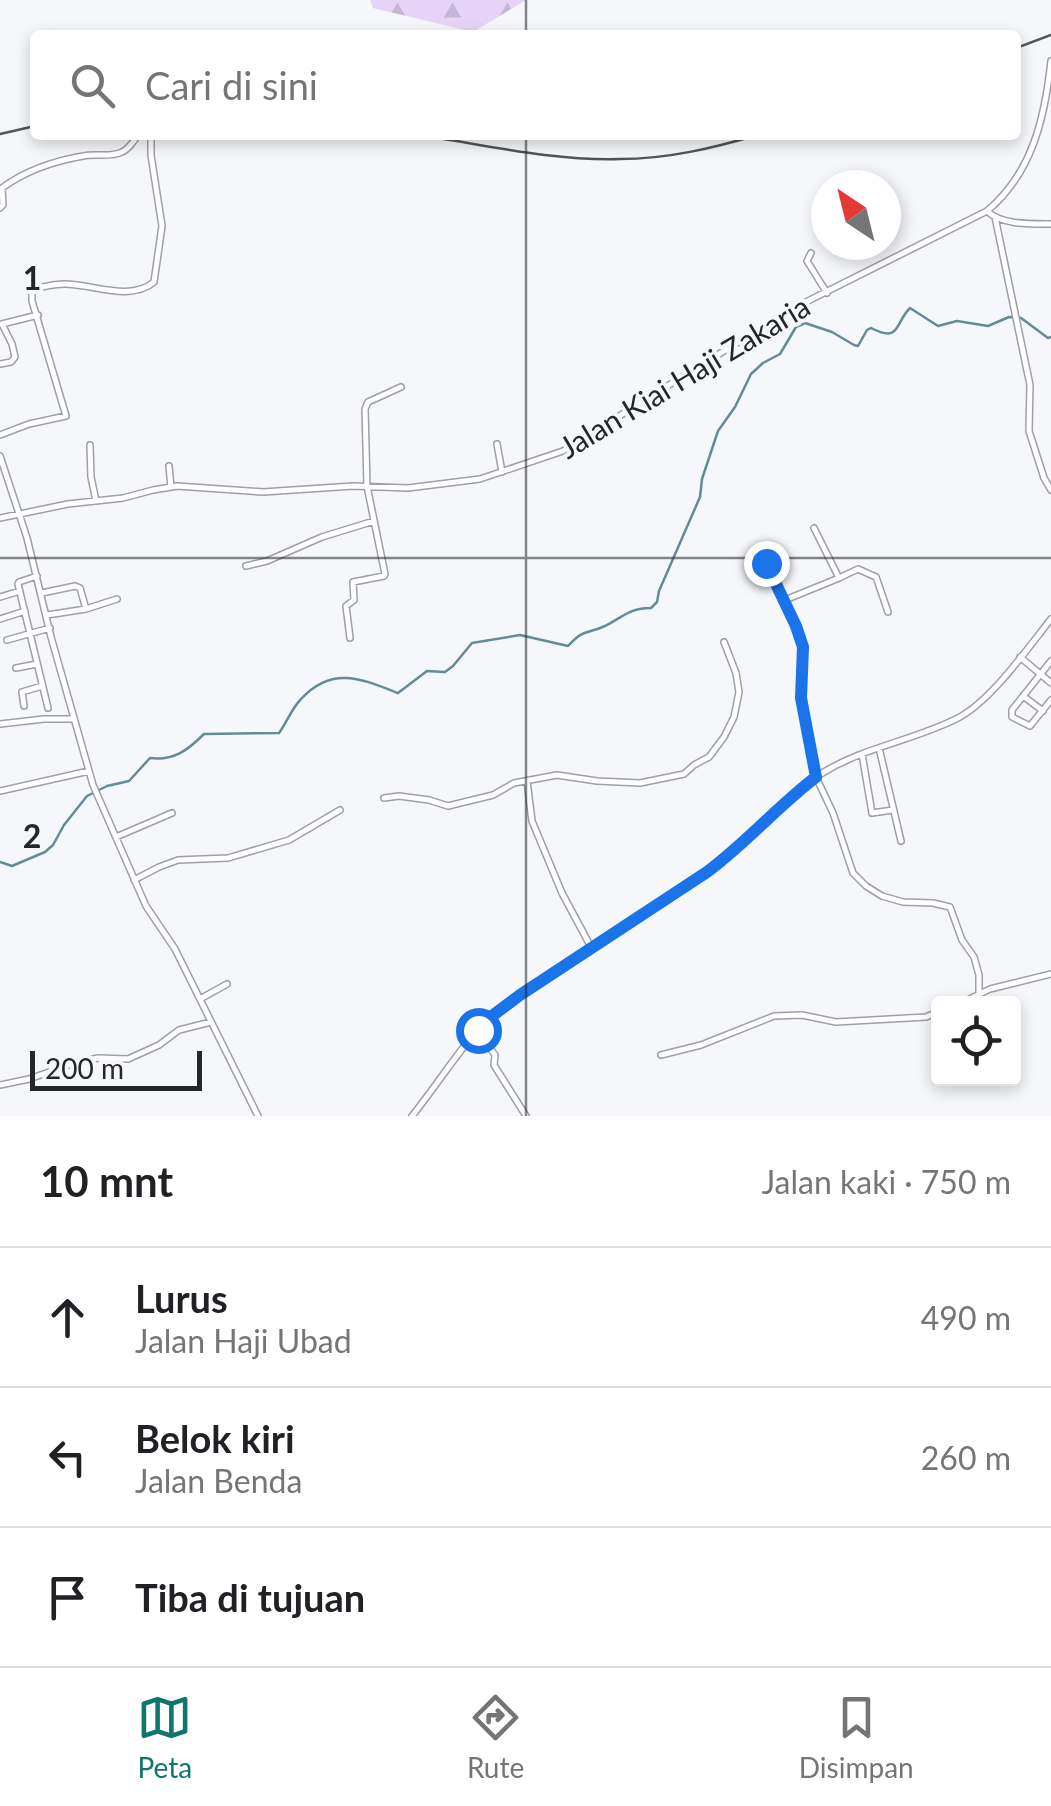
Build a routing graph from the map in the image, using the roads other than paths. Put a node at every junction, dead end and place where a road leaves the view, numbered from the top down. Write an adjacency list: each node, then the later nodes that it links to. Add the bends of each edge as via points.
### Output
1 (1051, 60): 5 (street, Jalan Kiai Haji Zakaria, via 1032,148)
2 (134, 140): 4 (street, via 126,152 84,156 13,180 2,188)
3 (150, 140): 10 (street, via 162,226 154,282 118,291 66,284 32,289)
4 (0, 208)
5 (987, 211): 6 (street); 9 (street, Jalan Kiai Haji Zakaria)
6 (995, 218): 7 (street); 22 (street, via 1029,389 1029,431)
7 (1051, 224)
8 (811, 253): 9 (street, via 807,261)
9 (827, 293): 19 (street, Jalan Kiai Haji Zakaria, via 772,320 572,446)
10 (38, 316): 11 (street); 14 (street, via 66,416)
11 (1, 322): 12 (street, via 14,357)
12 (0, 364)
13 (401, 387): 20 (street, via 365,409)
14 (0, 436)
15 (497, 444): 19 (street)
16 (90, 446): 23 (street)
17 (0, 456): 24 (street)
18 (169, 466): 21 (street)
19 (502, 472): 20 (street, Jalan Kiai Haji Zakaria, via 456,484)
20 (368, 486): 21 (street, Jalan Kiai Haji Zakaria, via 263,492); 26 (street)
21 (171, 487): 23 (street, Jalan Kiai Haji Zakaria)
22 (1051, 490)
23 (96, 501): 24 (street, Jalan Kiai Haji Zakaria)
24 (20, 514): 25 (street, Jalan Kiai Haji Zakaria); 30 (street)
25 (0, 518)
26 (374, 521): 29 (street); 45 (street, via 385,575 353,581 354,600 346,606)
27 (814, 528): 31 (street)
28 (766, 563): 36 (street)
29 (246, 566)
30 (37, 576): 32 (street, via 19,582); 33 (street)
31 (839, 578): 36 (street); 39 (street, via 858,569 874,576)
32 (20, 592): 34 (street); 38 (street)
33 (42, 593): 37 (street, via 78,586); 40 (street)
34 (0, 597)
35 (117, 599): 37 (street)
36 (785, 600): 65 (street, via 803,647 801,698)
37 (86, 608): 40 (street)
38 (25, 611): 41 (street); 44 (street)
39 (888, 612)
40 (47, 615): 43 (street)
41 (0, 619)
42 (1051, 619): 48 (street)
43 (50, 628): 44 (street); 60 (street)
44 (30, 633): 46 (street); 50 (street)
45 (350, 638)
46 (7, 640)
47 (724, 642): 66 (street, via 738,704 709,757 684,774 650,782 562,774)
48 (1020, 657): 52 (street); 62 (street, via 960,717)
49 (1051, 661): 52 (street)
50 (38, 664): 51 (street); 54 (street)
51 (16, 668)
52 (1041, 675): 53 (street); 55 (street)
53 (1051, 684)
54 (42, 686): 57 (street, via 22,692); 58 (street)
55 (1023, 696): 59 (street); 59 (street, via 1012,717 1030,726)
56 (1051, 700): 59 (street)
57 (24, 706)
58 (48, 708)
59 (1043, 711)
60 (74, 720): 61 (street); 64 (street)
61 (0, 724)
62 (879, 748): 63 (street); 70 (street)
63 (862, 754): 65 (street); 70 (street, via 872,813)
64 (90, 771): 67 (street); 72 (street)
65 (816, 777): 75 (street, via 719,863); 78 (street, via 856,878 902,902 948,905 974,957)
66 (526, 780): 68 (street, via 452,805); 75 (street, via 532,821)
67 (0, 791)
68 (384, 798)
69 (340, 810): 74 (street, via 288,840 228,858 178,860)
70 (894, 810): 73 (street)
71 (172, 813): 72 (street)
72 (116, 837): 74 (street)
73 (901, 840)
74 (134, 880): 80 (street)
75 (592, 949): 83 (street)
76 (1051, 974): 78 (street)
77 (227, 984): 80 (street)
78 (979, 993): 79 (street)
79 (974, 996)
80 (200, 999): 82 (street)
81 (931, 1015): 84 (street, via 836,1022 774,1016)
82 (212, 1022): 85 (street, via 188,1026 128,1059 78,1062); 86 (street)
83 (478, 1030): 87 (street); 88 (street)
84 (662, 1055)
85 (0, 1085)
86 (258, 1116)
87 (412, 1116)
88 (526, 1116)

